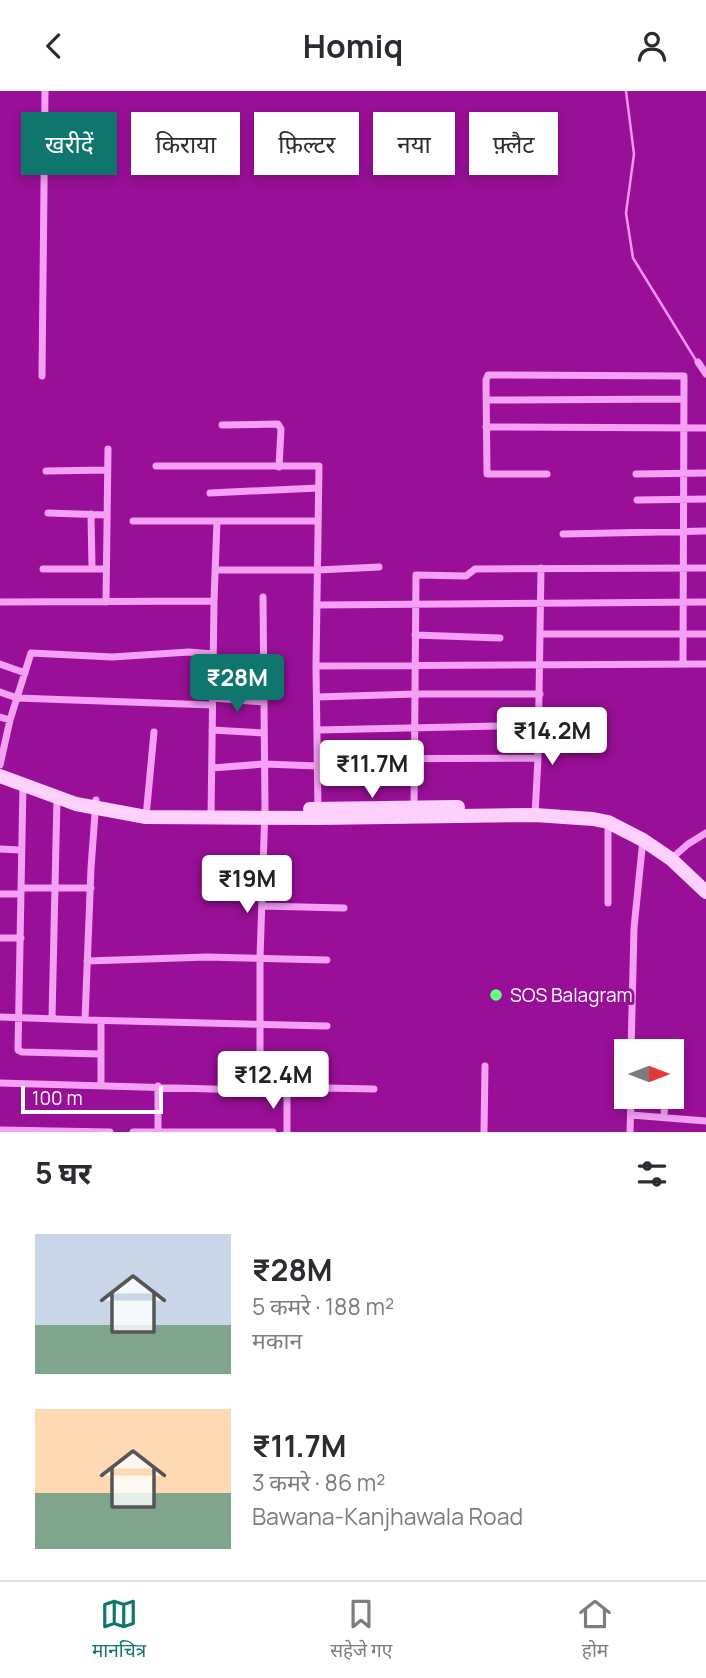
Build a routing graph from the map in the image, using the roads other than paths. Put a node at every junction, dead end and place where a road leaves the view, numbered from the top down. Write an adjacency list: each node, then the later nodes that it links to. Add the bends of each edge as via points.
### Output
1 (46, 91): 4 (street)
2 (698, 362): 3 (street)
3 (706, 374)
4 (42, 376)
5 (684, 399): 6 (street); 6 (street, via 685,379 680,375 491,374 486,380); 9 (street)
6 (486, 400): 8 (street)
7 (222, 425): 13 (street, via 278,424)
8 (486, 427): 9 (street); 16 (street, via 487,474)
9 (684, 427): 10 (street); 18 (street)
10 (706, 428)
11 (108, 449): 14 (street)
12 (156, 466): 13 (street)
13 (279, 467): 20 (street, via 319,465)
14 (107, 470): 15 (street); 27 (street)
15 (46, 471)
16 (547, 474)
17 (636, 474): 18 (street)
18 (683, 474): 19 (street); 23 (street)
19 (706, 474)
20 (318, 488): 21 (street); 30 (street)
21 (209, 493)
22 (637, 499): 23 (street)
23 (683, 499): 24 (street); 32 (street)
24 (706, 499)
25 (48, 513): 26 (street)
26 (91, 514): 27 (street); 39 (street)
27 (107, 515): 40 (street)
28 (133, 521): 29 (street)
29 (218, 521): 30 (street); 41 (street)
30 (317, 521): 42 (street)
31 (706, 531): 32 (street)
32 (683, 532): 33 (street); 36 (street)
33 (563, 534)
34 (379, 567): 42 (street)
35 (541, 568): 36 (street); 49 (street, via 475,569 466,576 416,575); 50 (street)
36 (683, 568): 37 (street); 47 (street)
37 (706, 568)
38 (43, 569): 39 (street)
39 (92, 569): 40 (street)
40 (106, 569): 46 (street)
41 (216, 570): 42 (street); 44 (street)
42 (317, 570): 51 (street)
43 (263, 597): 71 (street)
44 (214, 601): 46 (street); 57 (street)
45 (0, 602): 46 (street)
46 (106, 602)
47 (683, 602): 48 (street); 50 (street); 53 (street)
48 (706, 602)
49 (415, 603): 50 (street); 51 (street); 55 (street)
50 (541, 603): 52 (street)
51 (317, 605): 63 (street)
52 (540, 634): 53 (street); 60 (street)
53 (683, 634): 54 (street); 61 (street)
54 (706, 634)
55 (415, 635): 56 (street); 59 (street)
56 (500, 638)
57 (214, 654): 64 (street, via 112,657 33,653); 70 (street)
58 (0, 664): 64 (street)
59 (416, 664): 60 (street); 63 (street); 66 (street)
60 (539, 664): 61 (street); 67 (street)
61 (683, 664): 62 (street)
62 (706, 664)
63 (316, 666): 68 (street)
64 (25, 673): 69 (street)
65 (0, 692): 69 (street)
66 (416, 694): 67 (street); 68 (street); 75 (street)
67 (540, 694): 74 (street)
68 (317, 697): 77 (street)
69 (16, 698): 70 (street); 73 (street)
70 (212, 702): 71 (street); 76 (street)
71 (264, 702): 79 (street)
72 (0, 717): 73 (street)
73 (10, 720): 84 (street)
74 (539, 725): 75 (street); 80 (street)
75 (416, 726): 77 (street); 81 (street)
76 (212, 730): 79 (street); 85 (street)
77 (317, 730): 82 (street)
78 (154, 732): 92 (street)
79 (264, 733): 83 (street)
80 (538, 758): 81 (street); 90 (street)
81 (415, 759): 82 (street); 91 (street)
82 (318, 763): 83 (street); 95 (street)
83 (264, 764): 85 (street); 94 (street)
84 (0, 767): 89 (main road)
85 (212, 768): 93 (street)
86 (0, 776): 87 (main road)
87 (23, 785): 88 (main road); 100 (street)
88 (57, 797): 89 (main road); 103 (street)
89 (95, 805): 92 (main road); 104 (street)
90 (535, 811): 91 (main road); 96 (main road, via 572,809)
91 (414, 812): 95 (main road)
92 (147, 813): 93 (main road)
93 (211, 813): 94 (main road)
94 (265, 813): 95 (main road); 109 (street)
95 (318, 814)
96 (609, 819): 98 (main road); 108 (street)
97 (706, 833): 101 (street)
98 (644, 837): 101 (main road); 123 (street, via 634,928)
99 (0, 849): 100 (street)
100 (21, 850): 105 (street)
101 (673, 856): 102 (main road); 106 (main road)
102 (706, 882)
103 (56, 888): 104 (street); 105 (street); 118 (street)
104 (91, 888): 115 (street)
105 (21, 891): 107 (street); 111 (street)
106 (706, 892)
107 (0, 894)
108 (608, 903)
109 (262, 906): 110 (street); 113 (street)
110 (344, 908)
111 (21, 938): 112 (street); 117 (street)
112 (0, 939)
113 (260, 958): 114 (street); 115 (street); 121 (street)
114 (327, 960)
115 (87, 961): 119 (street)
116 (0, 1017): 117 (street)
117 (19, 1017): 118 (street); 124 (street, via 20,1052)
118 (52, 1019): 119 (street)
119 (85, 1020): 120 (street)
120 (101, 1021): 121 (street); 124 (street)
121 (261, 1023): 122 (street); 129 (street)
122 (327, 1026)
123 (631, 1039)
124 (101, 1054): 127 (street)
125 (485, 1066): 143 (street)
126 (0, 1083): 127 (street)
127 (101, 1084): 128 (street)
128 (158, 1087): 129 (street); 140 (street)
129 (260, 1089): 131 (street)
130 (374, 1089): 131 (street)
131 (287, 1091): 142 (street)
132 (631, 1109): 134 (street)
133 (664, 1109): 135 (street)
134 (631, 1115): 135 (street); 144 (street)
135 (664, 1118): 136 (street)
136 (706, 1121)
137 (5, 1131): 138 (street)
138 (110, 1132)
139 (133, 1132): 140 (street)
140 (158, 1132): 141 (street)
141 (273, 1132)
142 (287, 1132)
143 (484, 1132)
144 (630, 1132)

